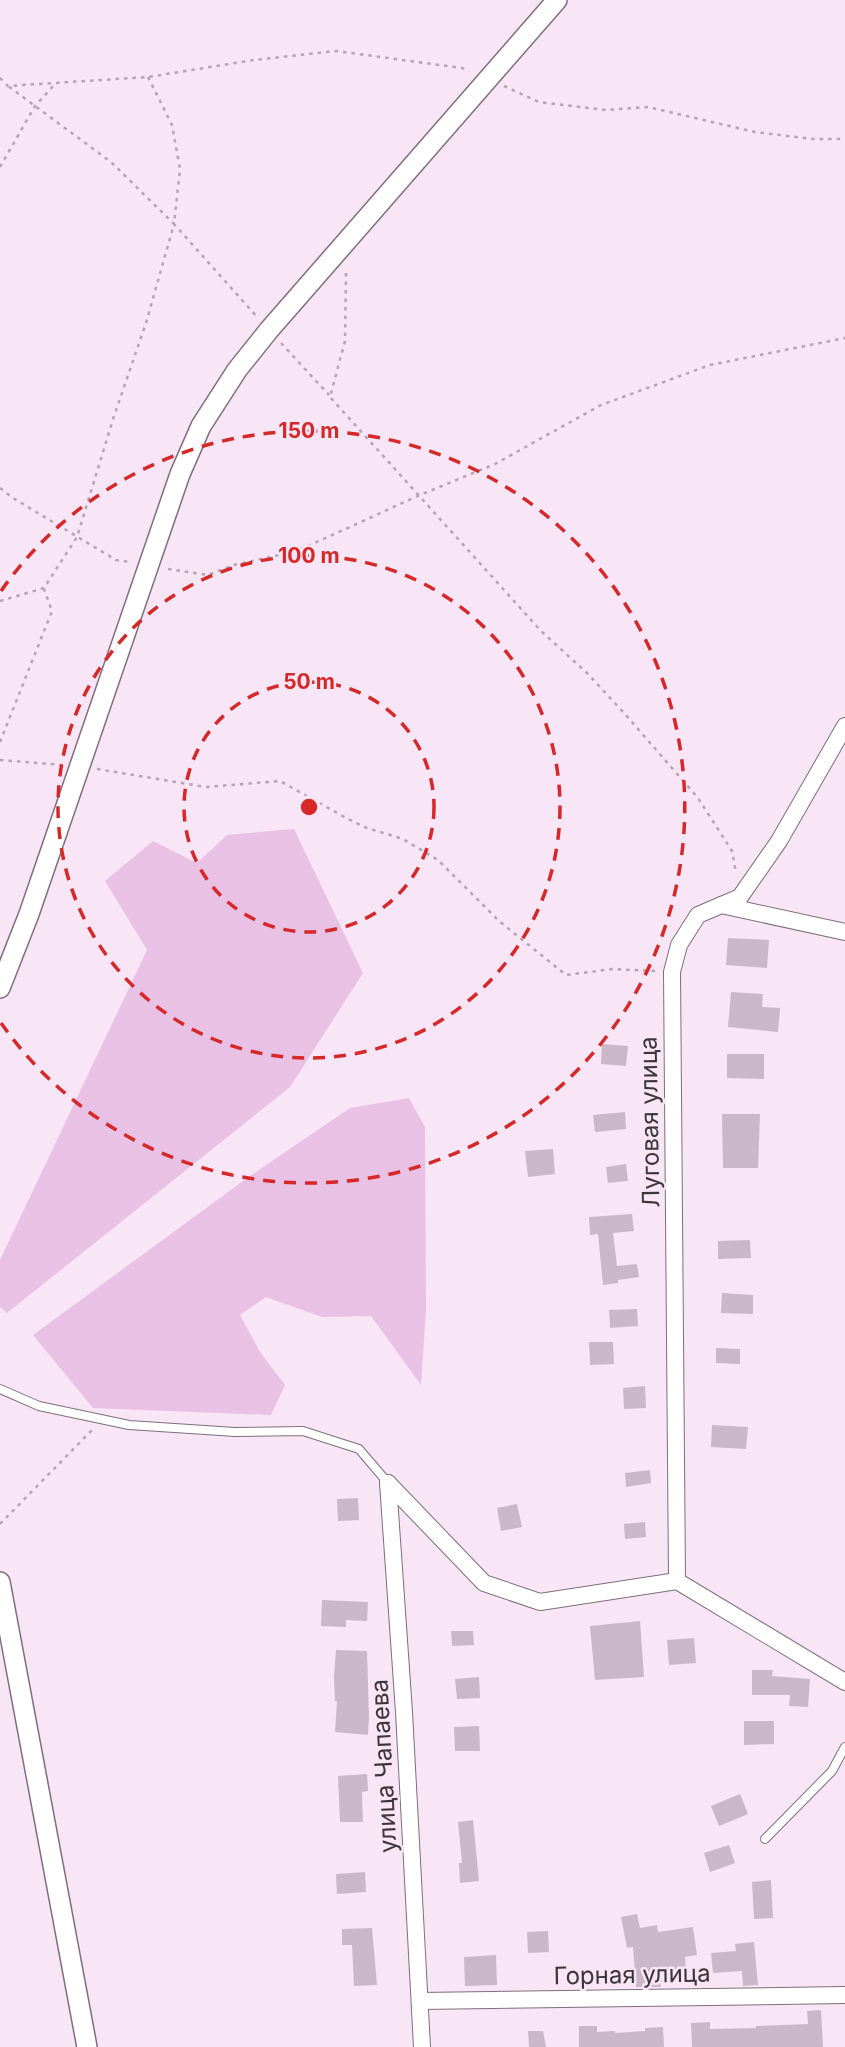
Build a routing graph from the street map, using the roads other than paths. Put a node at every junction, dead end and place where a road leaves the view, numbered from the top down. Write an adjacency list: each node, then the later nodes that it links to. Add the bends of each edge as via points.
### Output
1 (557, 0): 5 (street, via 269,330 201,426 147,565)
2 (845, 726): 3 (street, Луговая улица, via 779,841 740,897)
3 (721, 905): 4 (street); 8 (street, Луговая улица, via 698,915 679,945 672,972)
4 (845, 932)
5 (0, 988)
6 (0, 1389): 7 (lane, via 39,1406 130,1425 235,1433 303,1431 359,1449)
7 (388, 1483): 8 (street, via 484,1583 540,1602); 14 (street, улица Чапаева)
8 (677, 1581): 10 (street)
9 (0, 1582): 15 (street)
10 (845, 1682)
11 (845, 1747): 12 (lane, via 832,1771)
12 (765, 1839)
13 (845, 1995): 14 (street, Горная улица)
14 (420, 2001): 16 (street, улица Чапаева)
15 (87, 2047)
16 (422, 2047)

